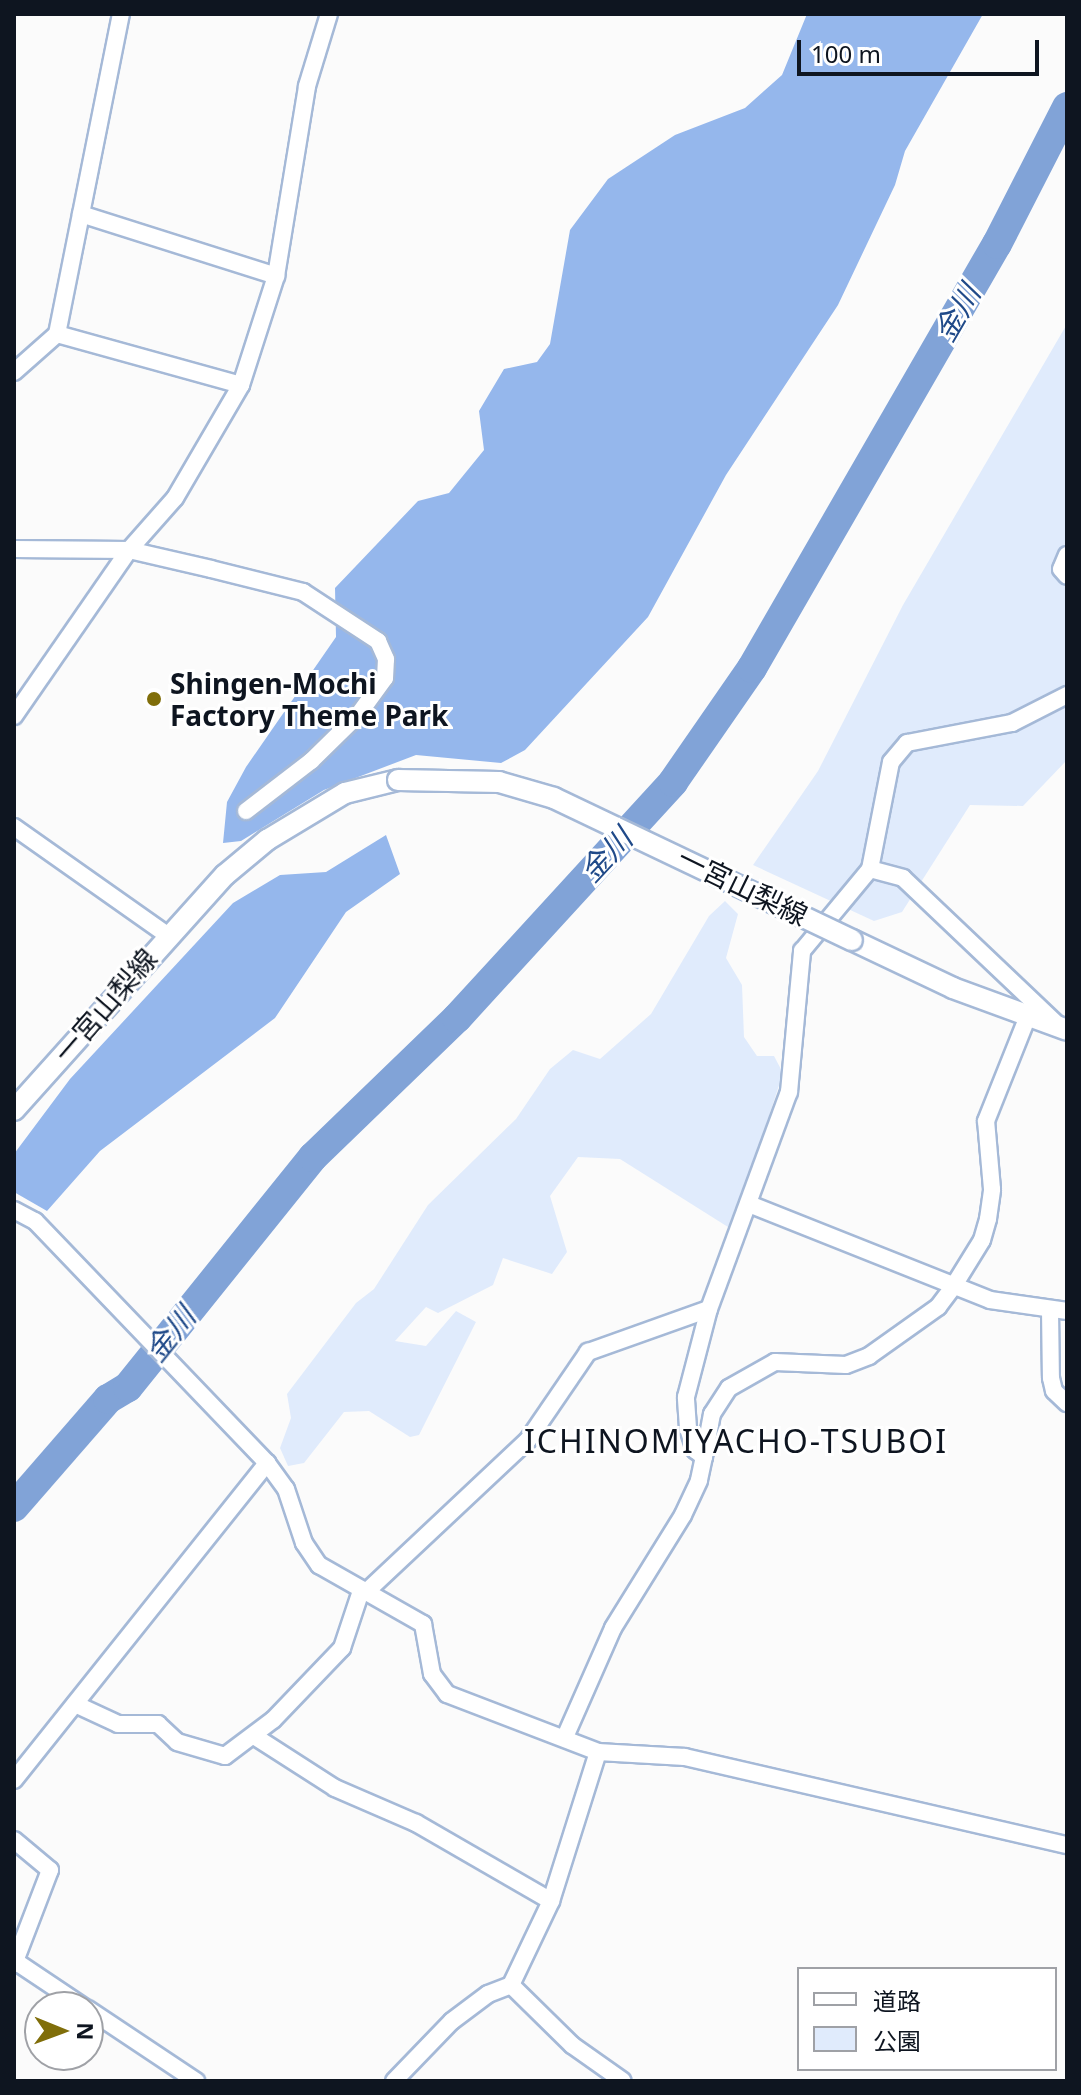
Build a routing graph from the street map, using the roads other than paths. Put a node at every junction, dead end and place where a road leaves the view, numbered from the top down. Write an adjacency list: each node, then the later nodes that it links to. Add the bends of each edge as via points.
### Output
1 (121, 14): 3 (street)
2 (329, 14): 4 (street, via 307,86)
3 (81, 214): 4 (street); 5 (street)
4 (276, 276): 7 (street)
5 (57, 334): 6 (street); 7 (street)
6 (14, 372)
7 (241, 385): 9 (street, via 175,498)
8 (14, 549): 9 (street)
9 (129, 550): 13 (street); 14 (street, via 303,592 378,641 386,659 385,678 358,715 311,761)
10 (1067, 555): 11 (street, via 1061,569)
11 (1067, 576)
12 (1067, 695): 16 (street, via 1012,723 919,738 899,749 885,783)
13 (14, 716)
14 (246, 811)
15 (14, 827): 17 (street)
16 (870, 869): 19 (street, via 903,878); 21 (street, via 802,951 789,1092)
17 (167, 935): 18 (main road, 一宮山梨線, bridge, via 267,840 345,793 398,780 499,782 554,798 953,988); 20 (main road, 一宮山梨線)
18 (1028, 1016): 19 (main road, 一宮山梨線); 23 (street, via 986,1121 992,1189 988,1219 982,1240)
19 (1064, 1029)
20 (14, 1110)
21 (749, 1204): 23 (street); 24 (street)
22 (14, 1210): 27 (street, via 35,1221)
23 (953, 1287): 25 (street); 28 (street, via 938,1307 869,1356 846,1365 775,1362 729,1388 712,1414)
24 (709, 1309): 28 (street, via 686,1397 688,1428 695,1450); 29 (street, via 588,1352 528,1440)
25 (1059, 1311): 26 (street, via 1051,1378 1054,1391)
26 (1067, 1403)
27 (261, 1456): 29 (street, via 286,1489 311,1555); 30 (street)
28 (704, 1457): 32 (street, via 683,1515 613,1628)
29 (363, 1592): 31 (street, via 342,1648); 32 (street, via 423,1624 432,1674 447,1694)
30 (75, 1704): 31 (street, via 118,1724 158,1724 177,1742 212,1756 225,1756); 34 (street)
31 (254, 1736): 37 (street, via 335,1788 416,1823)
32 (565, 1737): 33 (street)
33 (598, 1752): 36 (street, via 685,1757); 37 (street)
34 (14, 1780)
35 (14, 1840): 38 (street, via 50,1870)
36 (1067, 1845)
37 (551, 1901): 39 (street)
38 (14, 1962): 40 (street)
39 (511, 1985): 43 (street, via 488,1994 452,2021); 44 (street, via 572,2045)
40 (59, 1991)
41 (104, 2020): 42 (street)
42 (196, 2081)
43 (394, 2081)
44 (623, 2081)

